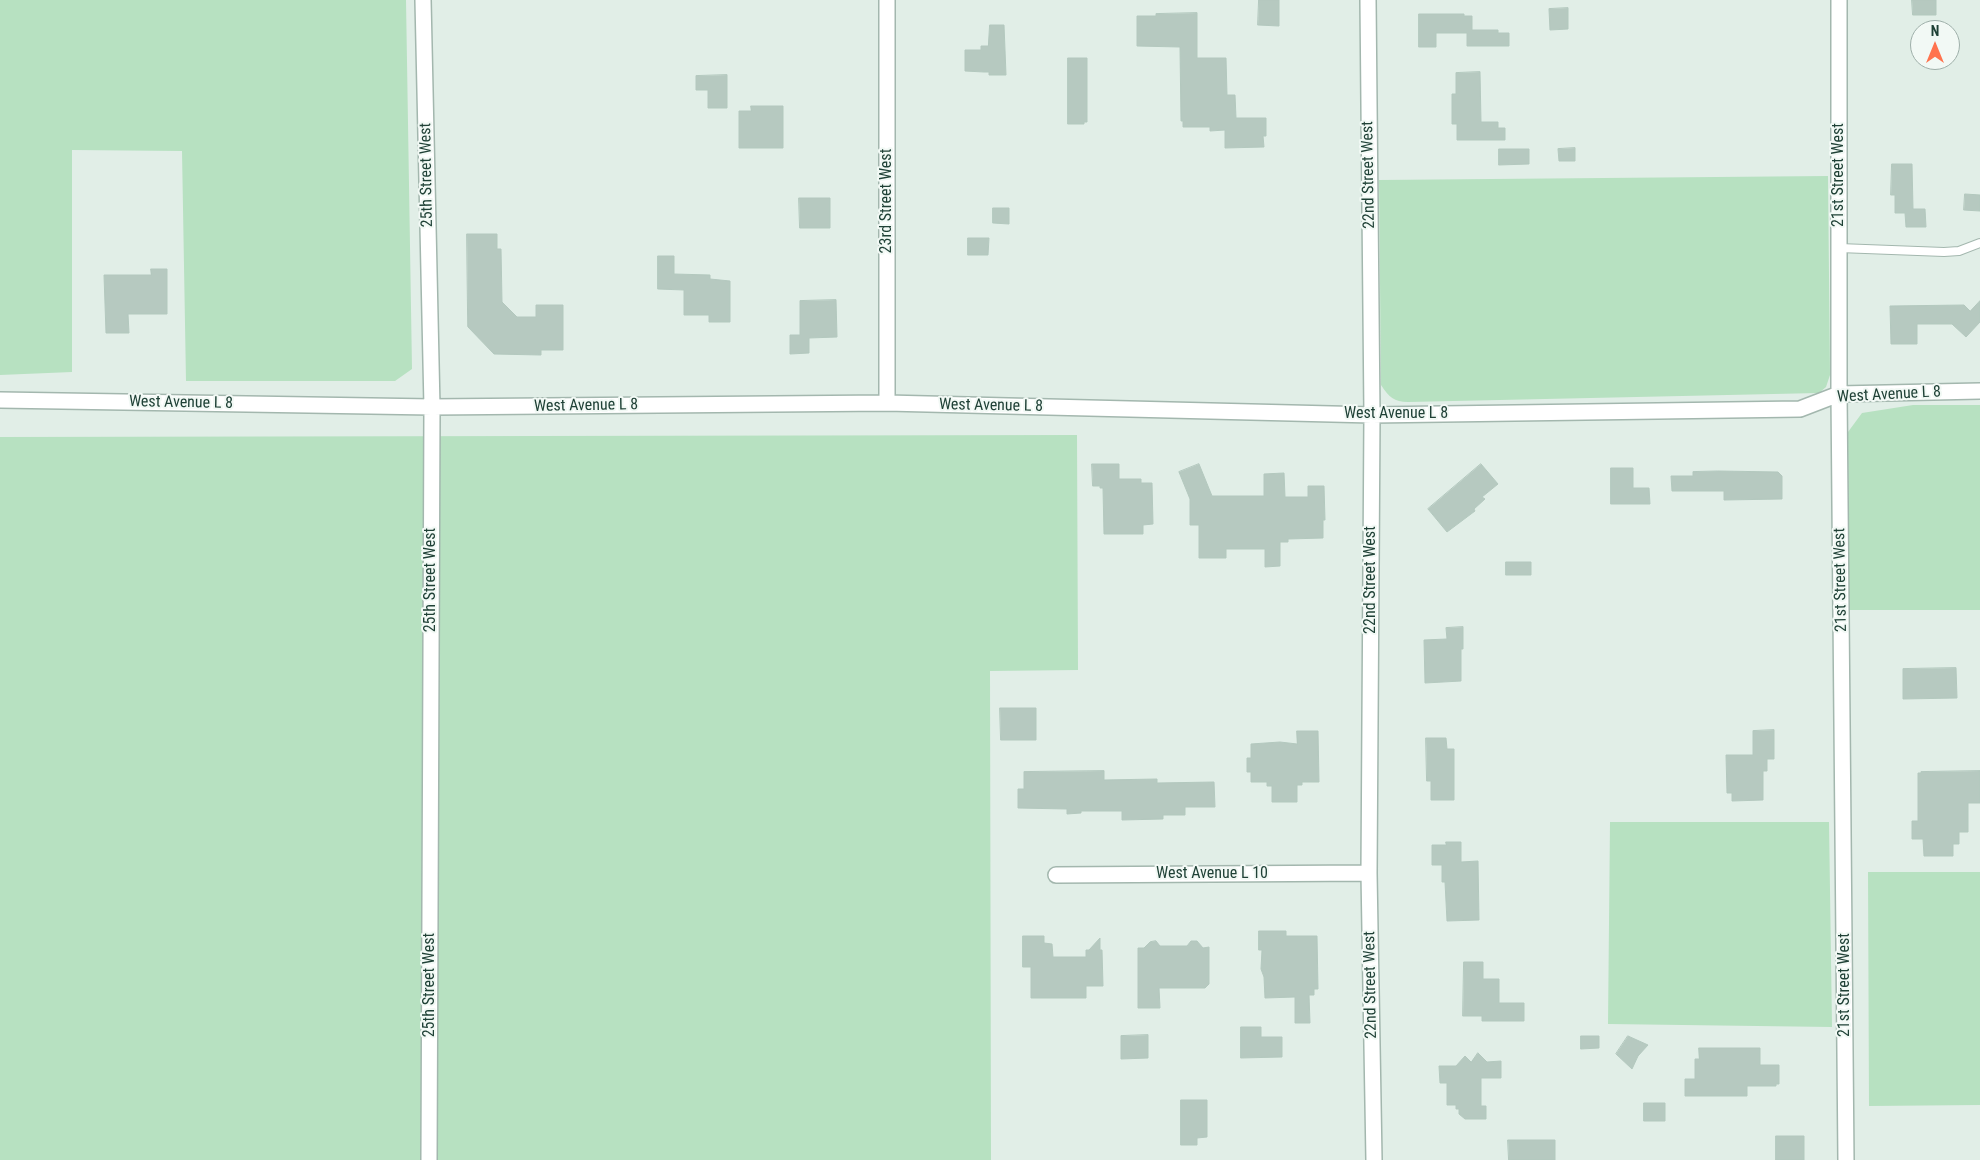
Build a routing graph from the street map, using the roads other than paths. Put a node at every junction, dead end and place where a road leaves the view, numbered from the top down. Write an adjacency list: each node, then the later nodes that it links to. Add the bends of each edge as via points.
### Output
1 (423, 0): 11 (street, 25th Street West)
2 (887, 0): 10 (street, 23rd Street West)
3 (1368, 0): 12 (street, 22nd Street West)
4 (1839, 0): 6 (street, 21st Street West)
5 (1980, 243): 6 (lane, via 1959,251 1944,252)
6 (1839, 248): 8 (street, 21st Street West)
7 (1980, 391): 8 (street, West Avenue L 8)
8 (1839, 394): 12 (street, West Avenue L 8, via 1800,409); 17 (street, 21st Street West)
9 (0, 400): 11 (street, West Avenue L 8)
10 (887, 403): 11 (street, West Avenue L 8); 12 (street, West Avenue L 8)
11 (432, 407): 15 (street, 25th Street West)
12 (1372, 416): 13 (street, 22nd Street West)
13 (1368, 873): 14 (street, West Avenue L 10); 16 (street, 22nd Street West)
14 (1056, 875)
15 (429, 1160)
16 (1374, 1160)
17 (1846, 1160)

